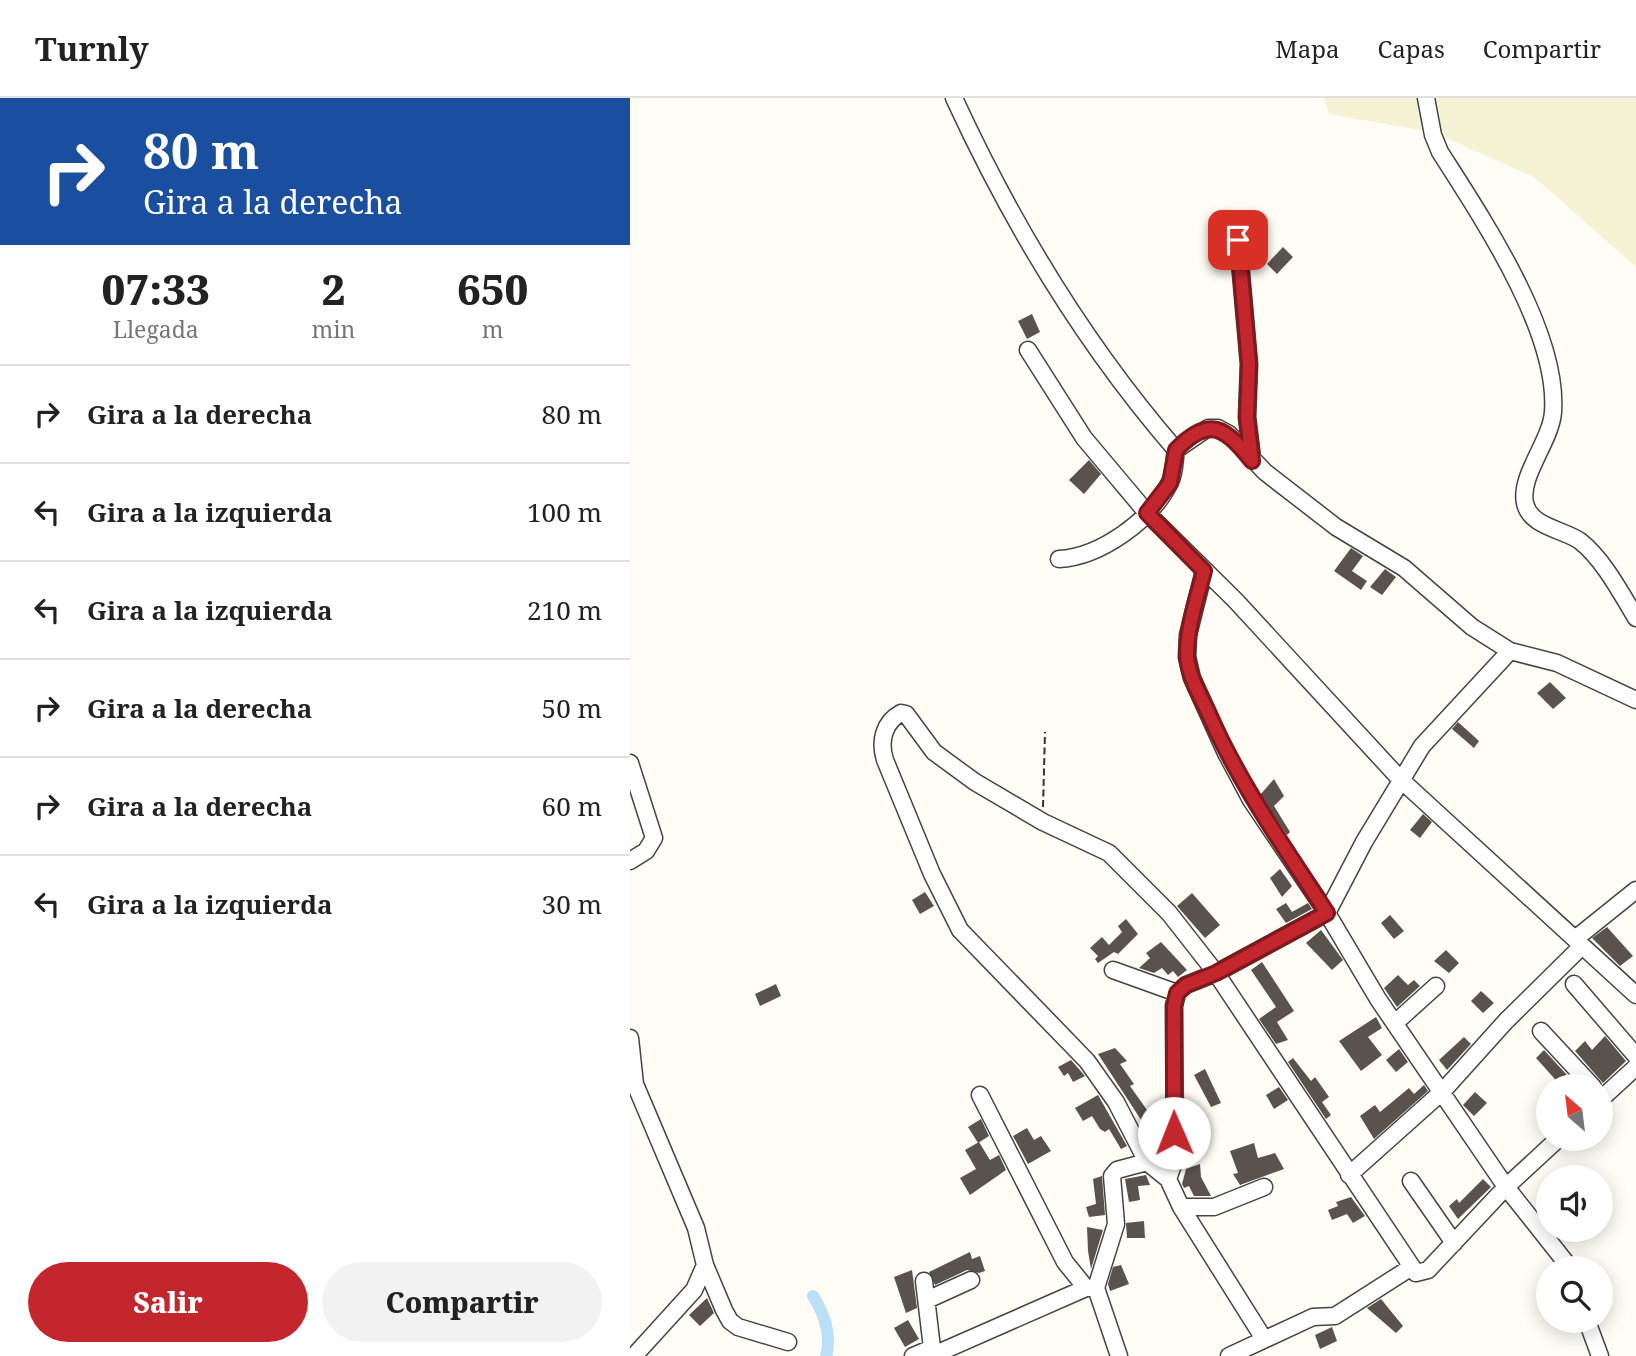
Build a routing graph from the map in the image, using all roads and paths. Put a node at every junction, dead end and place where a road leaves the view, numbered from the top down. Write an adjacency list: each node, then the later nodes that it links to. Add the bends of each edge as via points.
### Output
1 (954, 98): 5 (street, via 1030,245 1136,404)
2 (1426, 98): 10 (street, via 1440,152 1502,253 1544,355 1553,415 1525,490 1528,510 1535,519 1588,549)
3 (1238, 240): 6 (street)
4 (1028, 350): 7 (street, via 1084,438)
5 (1176, 450): 6 (street, via 1208,428 1217,428 1229,434); 7 (street, via 1170,483)
6 (1252, 461): 11 (street, via 1336,527 1404,568 1461,620)
7 (1147, 513): 8 (street, via 1087,554); 9 (street)
8 (1059, 559)
9 (1204, 571): 15 (street); 19 (street, via 1188,635 1192,678 1251,800)
10 (1636, 618)
11 (1510, 651): 12 (street, via 1557,663); 15 (street, via 1444,719)
12 (1636, 700)
13 (1045, 732): 16 (path)
14 (630, 763): 17 (street, via 654,838 646,851)
15 (1400, 779): 19 (street); 20 (street)
16 (1043, 822): 22 (street, via 1109,853 1170,913); 37 (street, via 934,752 906,714 889,722 882,741 885,760 960,930 1087,1061 1116,1102)
17 (630, 861)
18 (1636, 890): 20 (street)
19 (1327, 913): 22 (street); 27 (street)
20 (1579, 942): 26 (street); 34 (street)
21 (1113, 970): 25 (street)
22 (1216, 973): 25 (street); 38 (street)
23 (1574, 984): 30 (street)
24 (1436, 986): 27 (street)
25 (1177, 993): 39 (street, via 1175,1160)
26 (1636, 995)
27 (1395, 1023): 34 (street)
28 (1541, 1031): 32 (street)
29 (630, 1038): 46 (street, via 635,1084 695,1228)
30 (1636, 1056)
31 (1636, 1067): 33 (street)
32 (1581, 1074)
33 (1614, 1084)
34 (1443, 1091): 38 (street); 42 (street)
35 (980, 1095): 50 (street, via 1065,1262)
36 (1544, 1152): 42 (street)
37 (1147, 1162): 39 (street); 50 (street, via 1117,1170 1112,1176 1116,1224)
38 (1349, 1175): 47 (street)
39 (1168, 1179): 43 (street)
40 (1410, 1181): 44 (street)
41 (1264, 1187): 43 (street, via 1214,1207)
42 (1506, 1187): 44 (street); 45 (street)
43 (1181, 1207): 53 (street)
44 (1454, 1243): 47 (street, via 1423,1274)
45 (1561, 1256)
46 (705, 1265): 54 (street, via 733,1324); 56 (street, via 694,1290)
47 (1410, 1268): 53 (street, via 1335,1317 1313,1317)
48 (971, 1280): 51 (street)
49 (924, 1281): 51 (street)
50 (1091, 1288): 55 (street, via 943,1353); 58 (street)
51 (927, 1300): 55 (street)
52 (1591, 1333): 60 (street)
53 (1264, 1339): 59 (street)
54 (788, 1342)
55 (932, 1348): 57 (street)
56 (634, 1356)
57 (912, 1356)
58 (1119, 1356)
59 (1228, 1356)
60 (1600, 1356)

